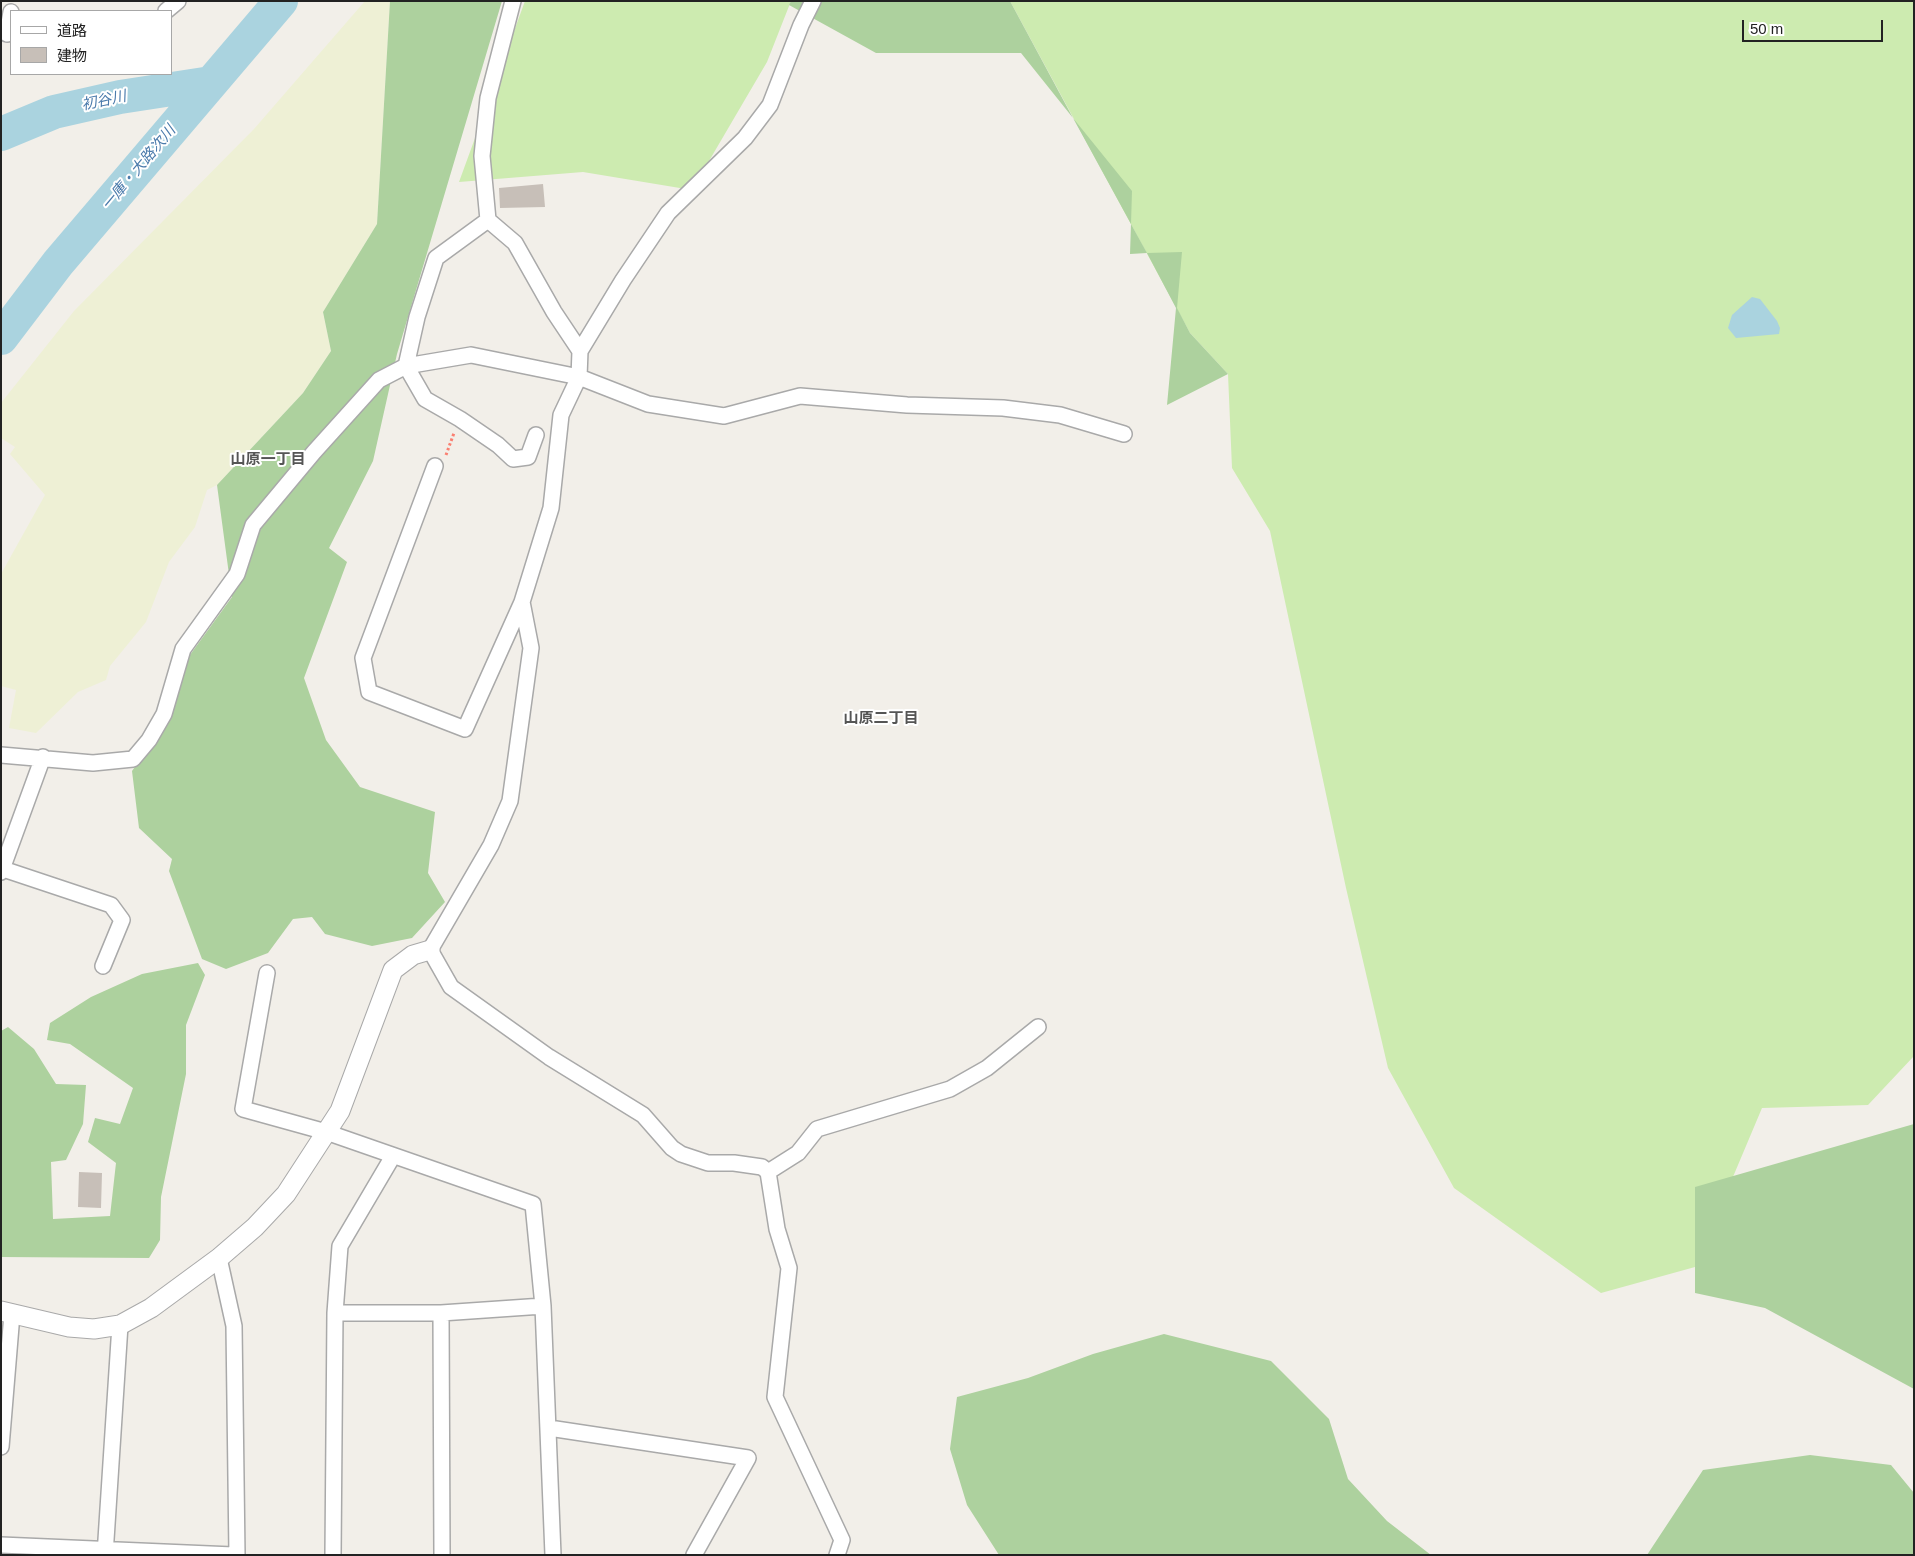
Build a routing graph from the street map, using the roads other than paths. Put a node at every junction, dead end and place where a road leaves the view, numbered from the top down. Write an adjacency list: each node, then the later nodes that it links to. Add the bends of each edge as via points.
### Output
1 (178, 1): 4 (street)
2 (513, 1): 7 (street, via 488,98 482,156)
3 (813, 1): 8 (street, via 800,25 770,105 745,138 668,213)
4 (167, 10)
5 (10, 16): 6 (street)
6 (6, 34)
7 (488, 220): 8 (street, via 515,243); 9 (street, via 436,258)
8 (580, 351): 10 (street)
9 (406, 366): 10 (street, via 471,355); 12 (street, via 425,399 460,419 513,459 528,457); 16 (street, via 379,380 253,525 237,574 182,648 164,714 133,759 94,764)
10 (579, 377): 11 (street, via 648,404 724,416 800,396 1050,414); 14 (street, via 561,415 551,508)
11 (1124, 434)
12 (536, 435)
13 (435, 466): 14 (street, via 363,658 368,692 465,729)
14 (522, 602): 18 (street, via 531,648 510,801 491,845)
15 (1, 755): 16 (street)
16 (43, 757): 17 (street)
17 (2, 871): 19 (street, via 111,905 122,920)
18 (430, 950): 22 (street, via 413,955 393,970 340,1111); 24 (street, via 450,987 549,1057 643,1115 681,1154 708,1163 762,1167)
19 (103, 966)
20 (267, 973): 22 (street, via 243,1109)
21 (1038, 1027): 24 (street, via 987,1068 950,1089 817,1129 798,1153)
22 (326, 1132): 23 (street); 25 (street, via 286,1194 256,1227)
23 (393, 1156): 26 (street, via 533,1204); 28 (street, via 340,1246)
24 (768, 1172): 41 (street, via 777,1229 788,1268 775,1397 842,1540)
25 (219, 1258): 30 (street, via 151,1308); 36 (street, via 234,1326)
26 (543, 1306): 29 (street); 32 (street)
27 (6, 1312): 30 (street, via 69,1327); 31 (street)
28 (335, 1313): 29 (street); 37 (street)
29 (441, 1313): 38 (street)
30 (120, 1326): 35 (street)
31 (2, 1415): 33 (street)
32 (549, 1428): 39 (street); 40 (street, via 748,1458)
33 (1, 1447)
34 (1, 1545): 35 (street)
35 (105, 1552): 36 (street)
36 (235, 1555)
37 (333, 1555)
38 (442, 1555)
39 (554, 1555)
40 (694, 1555)
41 (837, 1555)

